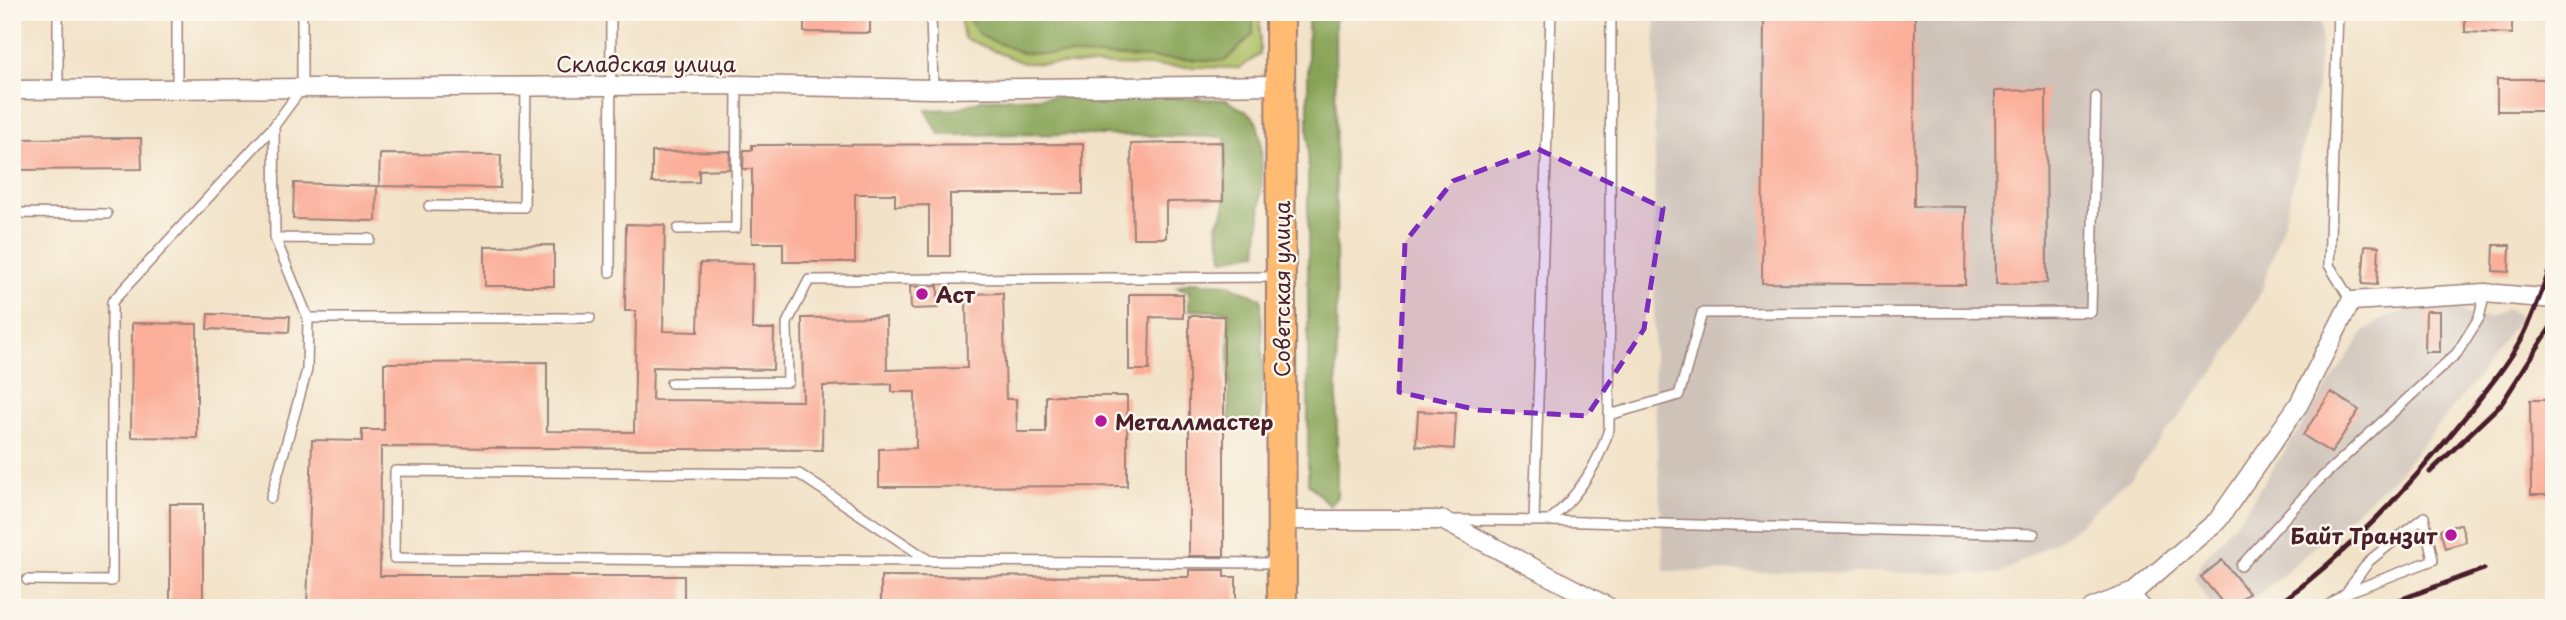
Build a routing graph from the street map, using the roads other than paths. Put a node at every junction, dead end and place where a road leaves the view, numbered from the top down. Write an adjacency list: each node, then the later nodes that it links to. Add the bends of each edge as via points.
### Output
1 (58, 12): 18 (lane)
2 (177, 12): 15 (lane)
3 (302, 12): 14 (lane)
4 (611, 12): 10 (lane)
5 (932, 12): 16 (lane)
6 (1280, 12): 12 (main road, Советская улица)
7 (1551, 12): 39 (lane)
8 (1611, 12): 35 (lane)
9 (2338, 12): 31 (lane, via 2329,265)
10 (611, 85): 11 (street, Складская улица); 13 (street, Складская улица); 27 (lane)
11 (737, 85): 16 (street, Складская улица); 24 (lane, via 736,228)
12 (1281, 85): 16 (street, Складская улица); 28 (main road, Советская улица)
13 (526, 87): 14 (street, Складская улица); 21 (lane, via 524,207)
14 (302, 88): 15 (street, Складская улица); 20 (lane)
15 (177, 89): 18 (street, Складская улица)
16 (933, 89)
17 (12, 90): 18 (street, Складская улица)
18 (58, 90)
19 (2096, 97): 35 (lane, via 2091,312 1702,313 1679,395)
20 (274, 126): 25 (lane); 45 (lane, via 112,302 112,581)
21 (429, 206)
22 (12, 213): 23 (lane)
23 (107, 214)
24 (678, 229)
25 (275, 238): 26 (lane); 32 (lane)
26 (370, 239)
27 (610, 272)
28 (1281, 277): 34 (lane, via 810,280 787,323 788,382); 37 (main road, Советская улица)
29 (2485, 293): 30 (street); 31 (street); 44 (lane, via 2479,318 2457,353 2318,481)
30 (2554, 299)
31 (2351, 301): 46 (street, via 2299,404 2218,520)
32 (308, 318): 33 (lane); 36 (lane, via 307,370)
33 (590, 318)
34 (671, 383)
35 (1609, 415): 40 (lane, via 1602,452 1584,483)
36 (271, 498)
37 (1283, 520): 38 (street); 43 (main road, Советская улица)
38 (1442, 520): 39 (lane); 49 (street)
39 (1534, 520): 40 (lane)
40 (1549, 521): 41 (lane)
41 (2034, 534)
42 (930, 561): 42 (lane, via 394,558 395,471 799,474); 43 (lane)
43 (1282, 563): 48 (main road, Советская улица)
44 (2241, 566)
45 (27, 580)
46 (2134, 592): 50 (street); 51 (lane)
47 (2346, 593): 47 (lane, via 2433,560 2424,517 2369,561); 52 (lane)
48 (1282, 608)
49 (1610, 608)
50 (2092, 608)
51 (2148, 608)
52 (2325, 608)

